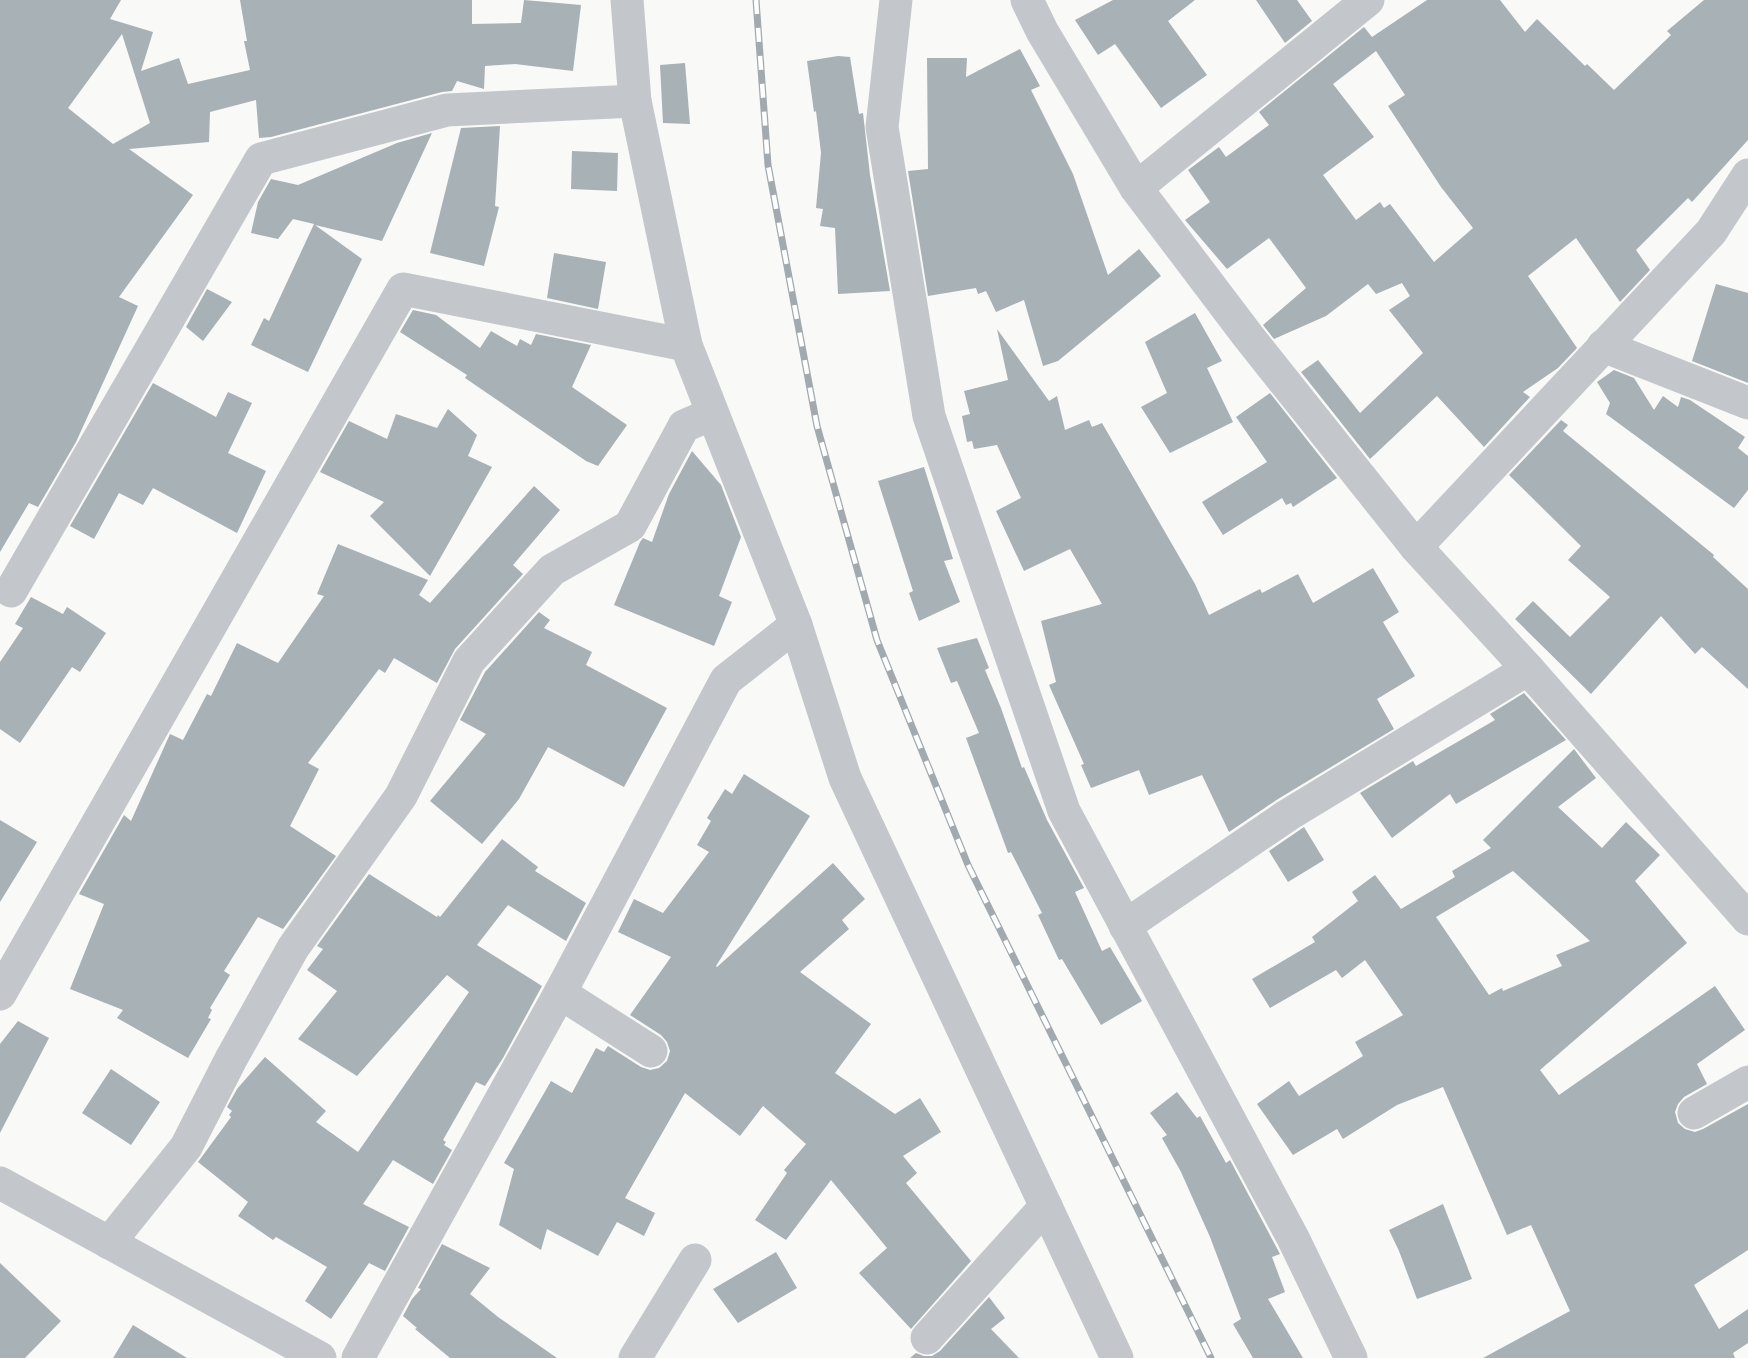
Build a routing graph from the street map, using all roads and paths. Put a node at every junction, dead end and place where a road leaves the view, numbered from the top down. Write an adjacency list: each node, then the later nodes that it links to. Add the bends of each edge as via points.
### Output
1 (627, 0): 5 (street)
2 (896, 0): 17 (street, via 882,127 929,416 1064,811)
3 (1027, 0): 7 (street)
4 (1368, 0): 7 (street)
5 (635, 101): 8 (street); 13 (street, via 447,110 261,159)
6 (1748, 175): 9 (street, via 1711,232)
7 (1136, 188): 12 (street)
8 (686, 345): 11 (street); 19 (street, via 403,289)
9 (1603, 346): 10 (street); 12 (street)
10 (1748, 403)
11 (712, 414): 14 (street); 25 (street, via 684,426 630,526 552,570 469,661 401,796 293,948 186,1148)
12 (1416, 547): 15 (street)
13 (11, 591)
14 (796, 625): 18 (street, via 726,680); 24 (street, via 845,778)
15 (1528, 669): 16 (street); 17 (street, via 1288,815)
16 (1748, 919)
17 (1125, 926): 32 (street, via 1293,1238)
18 (560, 993): 20 (street); 29 (street)
19 (0, 994)
20 (651, 1051)
21 (1748, 1082): 22 (street)
22 (1694, 1113)
23 (0, 1183): 25 (street)
24 (1046, 1206): 27 (street); 31 (street)
25 (109, 1243): 28 (street)
26 (695, 1260): 30 (street)
27 (927, 1338)
28 (320, 1358)
29 (358, 1358)
30 (635, 1358)
31 (1116, 1358)
32 (1351, 1358)

